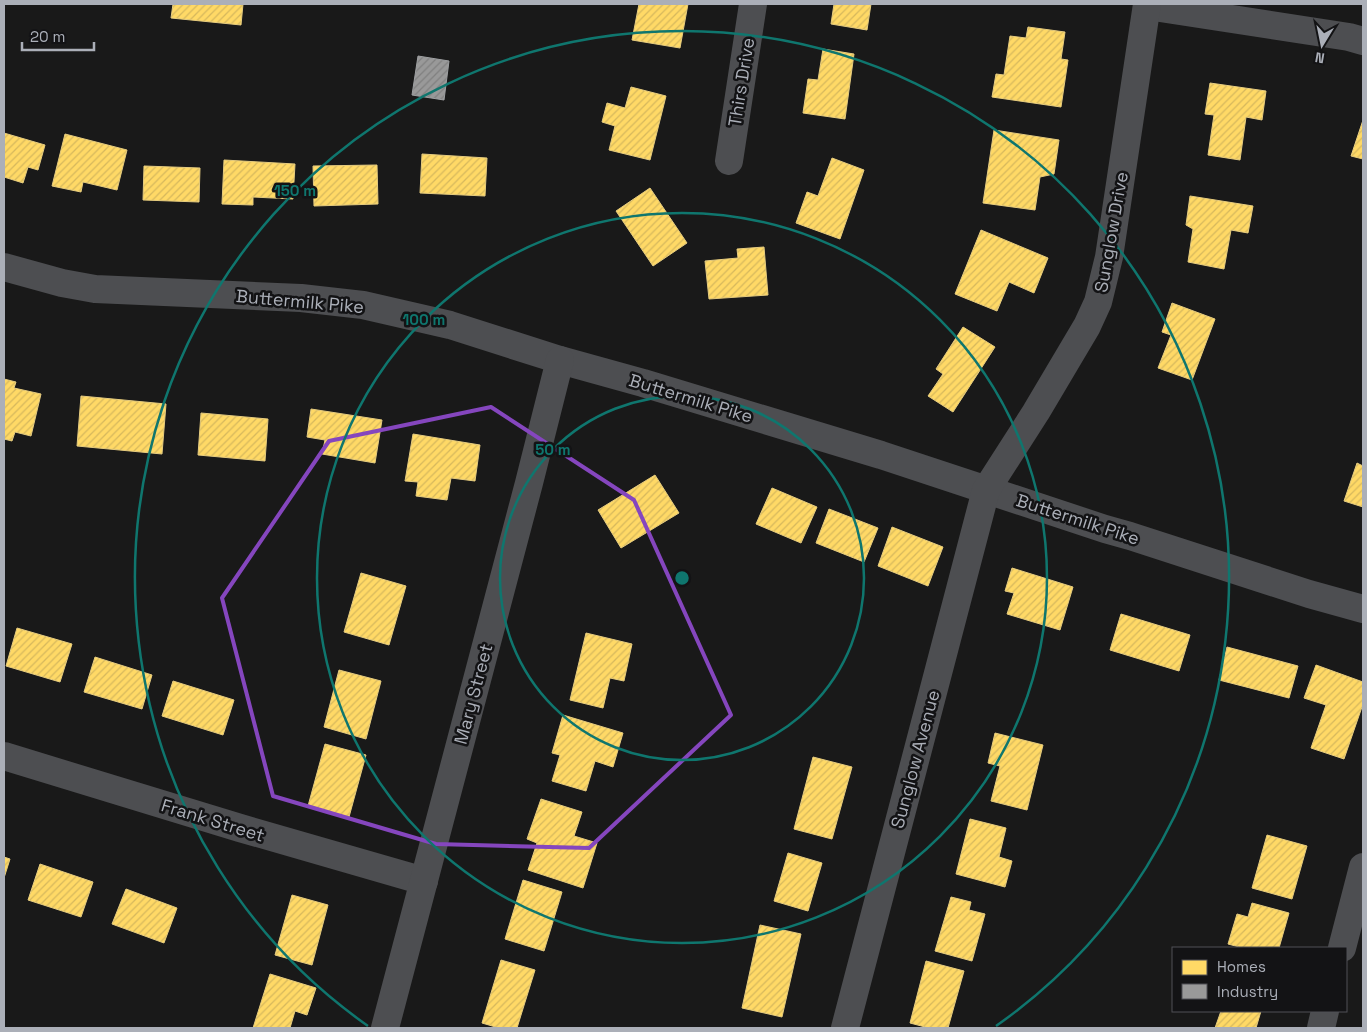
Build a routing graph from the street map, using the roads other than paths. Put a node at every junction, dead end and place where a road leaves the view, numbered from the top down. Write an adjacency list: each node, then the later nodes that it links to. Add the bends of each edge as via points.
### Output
1 (753, 4): 4 (street, Thirs Drive)
2 (1147, 5): 3 (street); 7 (street, Sunglow Drive, via 1109,257 1098,302 1036,412)
3 (1363, 41)
4 (729, 161)
5 (4, 267): 6 (street, Buttermilk Pike, via 62,283 95,288 301,298 363,305 450,325)
6 (560, 360): 7 (street, Buttermilk Pike, via 853,446); 11 (street, Mary Street)
7 (986, 490): 8 (street, Buttermilk Pike); 15 (street, Sunglow Avenue)
8 (1363, 609)
9 (4, 756): 11 (street, Frank Street)
10 (1363, 867): 12 (street)
11 (424, 881): 14 (street, Mary Street)
12 (1342, 947)
13 (1325, 1012): 16 (street)
14 (385, 1028)
15 (845, 1028)
16 (1321, 1028)

